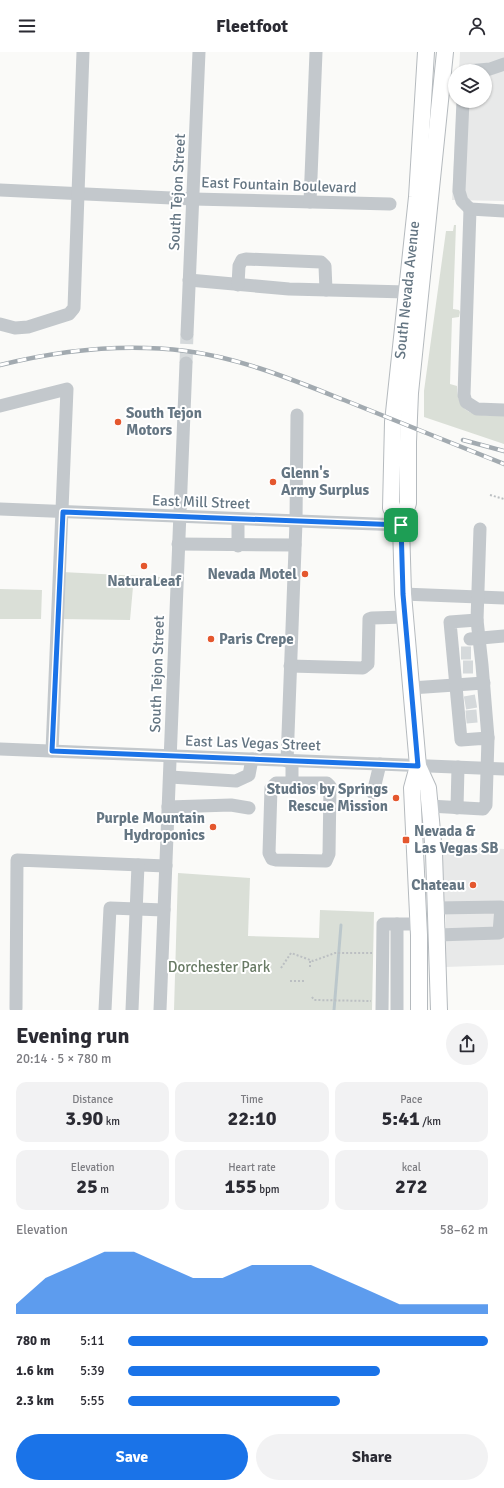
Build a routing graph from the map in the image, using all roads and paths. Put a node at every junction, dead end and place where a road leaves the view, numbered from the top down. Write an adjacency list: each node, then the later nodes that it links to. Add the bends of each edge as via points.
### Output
1 (83, 52): 10 (street)
2 (199, 52): 11 (street, South Tejon Street)
3 (316, 52): 12 (street)
4 (426, 52): 19 (main road, South Nevada Avenue, via 417,197)
5 (446, 52): 33 (main road, South Nevada Avenue, via 410,393 408,503)
6 (504, 64): 7 (street)
7 (492, 68)
8 (463, 108): 14 (street, via 459,191 462,201)
9 (0, 190): 10 (street, East Fountain Boulevard)
10 (78, 194): 11 (street, East Fountain Boulevard); 20 (street, via 74,308 69,314 28,326 15,328)
11 (193, 199): 12 (street, East Fountain Boulevard); 16 (street, South Tejon Street)
12 (310, 202): 13 (street, East Fountain Boulevard)
13 (390, 204)
14 (470, 209): 15 (street); 24 (street, via 464,395 468,404 477,408)
15 (504, 210)
16 (189, 280): 17 (street); 21 (street, South Tejon Street)
17 (238, 285): 18 (street); 18 (street, via 239,266 242,260 321,262 325,266)
18 (326, 290): 19 (street)
19 (407, 292): 33 (main road, South Nevada Avenue, via 393,422 391,508)
20 (0, 324)
21 (187, 334)
22 (186, 362): 30 (street, South Tejon Street)
23 (0, 406): 29 (street, via 67,389)
24 (504, 410)
25 (297, 415): 32 (street)
26 (490, 494): 27 (path)
27 (504, 500)
28 (0, 509): 29 (street, East Mill Street)
29 (63, 512): 30 (street, East Mill Street); 54 (street)
30 (179, 517): 31 (street, East Mill Street); 35 (street, South Tejon Street)
31 (238, 520): 32 (street, East Mill Street); 37 (street)
32 (296, 522): 33 (street, East Mill Street); 36 (street)
33 (401, 525): 38 (main road, South Nevada Avenue)
34 (480, 529): 39 (street)
35 (178, 544): 37 (street); 55 (street, South Tejon Street)
36 (295, 545): 37 (street); 46 (street)
37 (238, 546)
38 (403, 594): 39 (street); 41 (main road, South Nevada Avenue)
39 (478, 597): 40 (street); 42 (street)
40 (504, 598)
41 (405, 616): 46 (street, via 369,619 368,664 363,668); 50 (main road, South Nevada Avenue)
42 (477, 620): 44 (street); 44 (street, via 450,622)
43 (504, 636): 44 (street)
44 (465, 639): 45 (street); 45 (street)
45 (467, 653): 47 (street); 47 (street)
46 (290, 666): 57 (street)
47 (468, 667): 48 (street); 49 (street)
48 (484, 683): 49 (street); 51 (street)
49 (456, 684): 50 (street); 51 (street)
50 (411, 688): 60 (main road, South Nevada Avenue)
51 (472, 709): 52 (street); 52 (street, via 461,740)
52 (488, 738): 62 (street)
53 (0, 749): 54 (street, East Las Vegas Street)
54 (52, 751): 55 (street, East Las Vegas Street)
55 (170, 756): 56 (street, East Las Vegas Street); 64 (street, South Tejon Street)
56 (252, 759): 57 (street, East Las Vegas Street); 64 (street, via 249,775 236,781)
57 (289, 761): 58 (street, East Las Vegas Street); 65 (street)
58 (319, 762): 59 (street, East Las Vegas Street); 66 (street)
59 (380, 764): 60 (street, East Las Vegas Street); 67 (street)
60 (418, 766): 61 (street, East Las Vegas Street); 68 (main road, South Nevada Avenue, via 428,788); 79 (main road, South Nevada Avenue, via 412,788)
61 (458, 767): 62 (street, East Las Vegas Street); 71 (street)
62 (488, 769): 63 (street, East Las Vegas Street); 71 (street, via 486,807)
63 (504, 769)
64 (170, 777): 69 (street, South Tejon Street)
65 (292, 783): 66 (street); 66 (street, via 276,783 271,788 269,853 272,859 276,860 323,862 328,858 331,790 327,783)
66 (319, 783)
67 (373, 793)
68 (429, 806): 71 (street); 75 (main road, South Nevada Avenue)
69 (168, 808): 70 (street); 73 (street, South Tejon Street)
70 (249, 808)
71 (457, 808)
72 (138, 865): 73 (street); 76 (street); 89 (street, via 17,860)
73 (166, 866): 77 (street, South Tejon Street)
74 (502, 907): 75 (street); 80 (street, via 499,932)
75 (436, 908): 80 (main road, South Nevada Avenue)
76 (137, 909): 77 (street); 90 (street, via 110,908); 91 (street)
77 (164, 910): 92 (street, South Tejon Street)
78 (397, 924): 79 (street); 93 (street, via 383,924); 94 (street)
79 (419, 924): 95 (main road, South Nevada Avenue)
80 (437, 935): 96 (main road, South Nevada Avenue)
81 (373, 954): 82 (path, via 335,953)
82 (310, 961): 83 (path, via 291,954); 84 (path)
83 (281, 968)
84 (310, 968)
85 (290, 981): 86 (path)
86 (304, 981)
87 (312, 997): 88 (path, via 314,1000)
88 (372, 1001)
89 (16, 1008)
90 (105, 1010)
91 (132, 1010)
92 (160, 1010)
93 (382, 1010)
94 (397, 1010)
95 (419, 1010)
96 (439, 1010)

